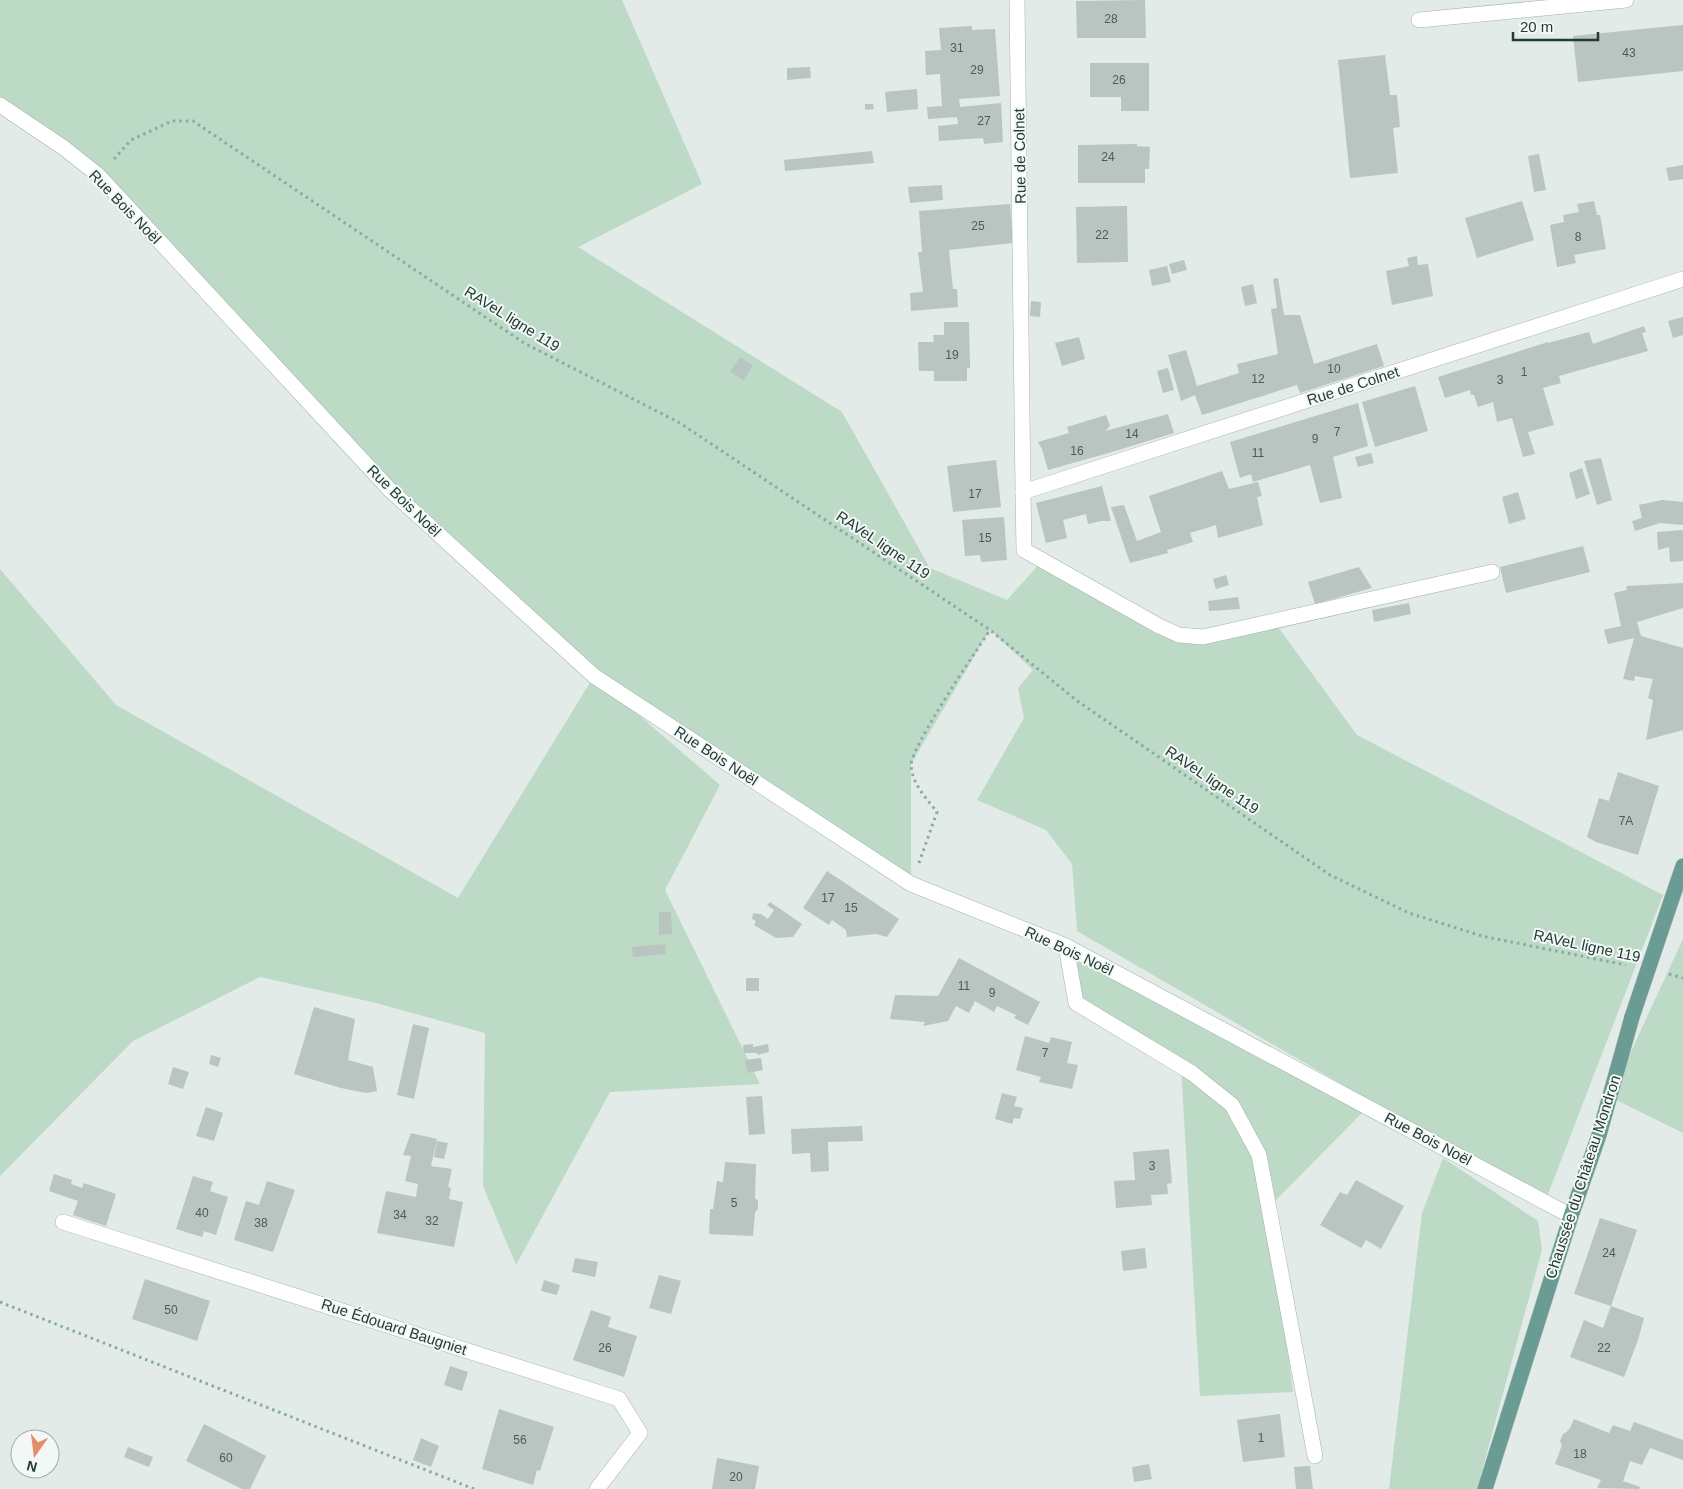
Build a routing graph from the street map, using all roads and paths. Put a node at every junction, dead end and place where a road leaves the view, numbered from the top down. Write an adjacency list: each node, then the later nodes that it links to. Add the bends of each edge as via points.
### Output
1 (1017, 0): 7 (street, Rue de Colnet)
2 (1626, 0): 3 (street)
3 (1419, 20)
4 (0, 105): 5 (street, Rue Bois Noël, via 64,148)
5 (98, 176): 9 (path, RAVeL ligne 119, via 131,140 172,121 193,120 524,343 680,423); 11 (street, Rue Bois Noël, via 390,490 594,676)
6 (1683, 279): 7 (street, Rue de Colnet)
7 (1023, 492): 8 (street, Rue de Colnet, via 1024,550 1179,635 1203,637)
8 (1492, 572)
9 (990, 630): 11 (path, via 924,735 911,764 915,783 938,812); 13 (path, RAVeL ligne 119, via 1076,700 1330,875 1409,913 1473,933)
10 (1683, 866): 16 (main road, Chaussée du Château Mondron, bridge, via 1632,1017 1599,1135)
11 (911, 884): 12 (street, Rue Bois Noël)
12 (1066, 946): 16 (street, Rue Bois Noël); 19 (street, via 1076,1003 1192,1073 1232,1105 1260,1155)
13 (1631, 966)
14 (1668, 974): 15 (path)
15 (1683, 978)
16 (1571, 1216): 22 (main road, Chaussée du Château Mondron)
17 (63, 1222): 21 (street, Rue Édouard Baugniet, via 619,1398 640,1433)
18 (0, 1302): 20 (path)
19 (1314, 1456)
20 (474, 1489)
21 (596, 1489)
22 (1486, 1489)

